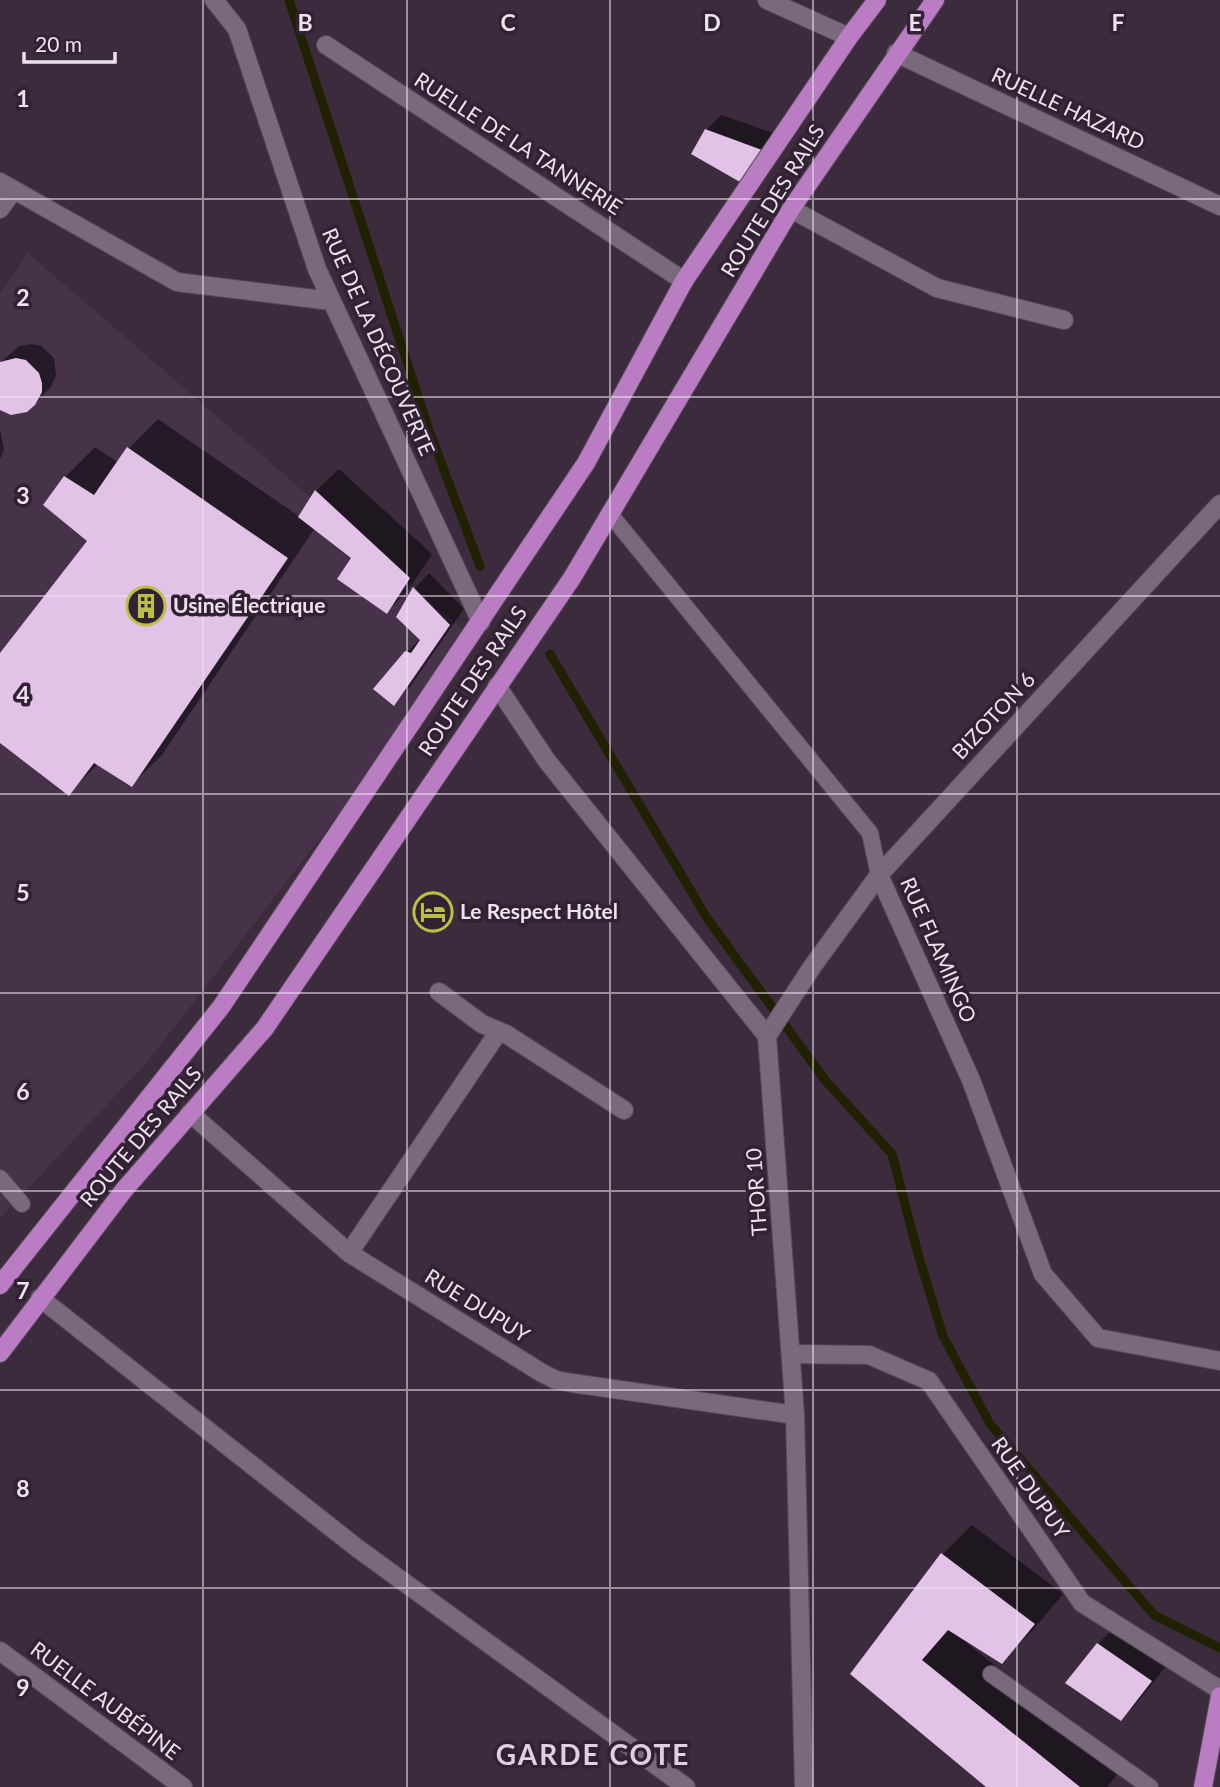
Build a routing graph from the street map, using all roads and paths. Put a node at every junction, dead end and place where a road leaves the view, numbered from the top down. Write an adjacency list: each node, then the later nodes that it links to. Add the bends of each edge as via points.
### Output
1 (214, 0): 13 (street, RUE DE LA DÉCOUVERTE, via 237,29)
2 (767, 0): 5 (street)
3 (877, 0): 5 (main road, ROUTE DES RAILS)
4 (935, 0): 7 (main road, ROUTE DES RAILS)
5 (849, 37): 12 (main road, ROUTE DES RAILS)
6 (326, 45): 12 (street, RUELLE DE LA TANNERIE)
7 (896, 53): 9 (street, RUELLE HAZARD); 11 (main road, ROUTE DES RAILS)
8 (7, 186): 10 (street); 13 (street, via 177,282)
9 (1220, 206)
10 (0, 209)
11 (791, 209): 14 (street, via 937,288); 16 (main road, ROUTE DES RAILS)
12 (684, 281): 17 (main road, ROUTE DES RAILS, via 586,463)
13 (331, 301): 17 (street, RUE DE LA DÉCOUVERTE)
14 (1064, 320)
15 (1220, 504): 19 (street, BIZOTON 6)
16 (610, 514): 18 (main road, ROUTE DES RAILS); 19 (lane, RUE FLAMINGO, via 870,833)
17 (481, 621): 28 (main road, ROUTE DES RAILS, via 222,1007)
18 (497, 687): 22 (street, via 547,761); 24 (main road, ROUTE DES RAILS, via 265,1028)
19 (879, 875): 22 (street, BIZOTON 6); 32 (street, RUE FLAMINGO, via 971,1080 1043,1274 1098,1338)
20 (439, 992): 21 (street)
21 (499, 1031): 23 (street); 27 (street)
22 (767, 1036): 31 (street, THOR 10)
23 (624, 1110)
24 (190, 1113): 27 (street, RUE DUPUY); 29 (main road, ROUTE DES RAILS)
25 (0, 1178): 26 (lane)
26 (22, 1204)
27 (349, 1253): 33 (street, RUE DUPUY, via 556,1380)
28 (0, 1285)
29 (40, 1298): 30 (main road, ROUTE DES RAILS); 39 (street, via 357,1548)
30 (0, 1353)
31 (792, 1354): 33 (street, THOR 10); 36 (street, RUE DUPUY, via 869,1355 929,1381 1082,1603)
32 (1220, 1361)
33 (795, 1415): 40 (street, THOR 10)
34 (0, 1651): 38 (street, RUELLE AUBÉPINE)
35 (991, 1674): 41 (lane)
36 (1220, 1690)
37 (1220, 1696): 42 (main road)
38 (183, 1787)
39 (686, 1787)
40 (804, 1787)
41 (1150, 1787)
42 (1203, 1787)

